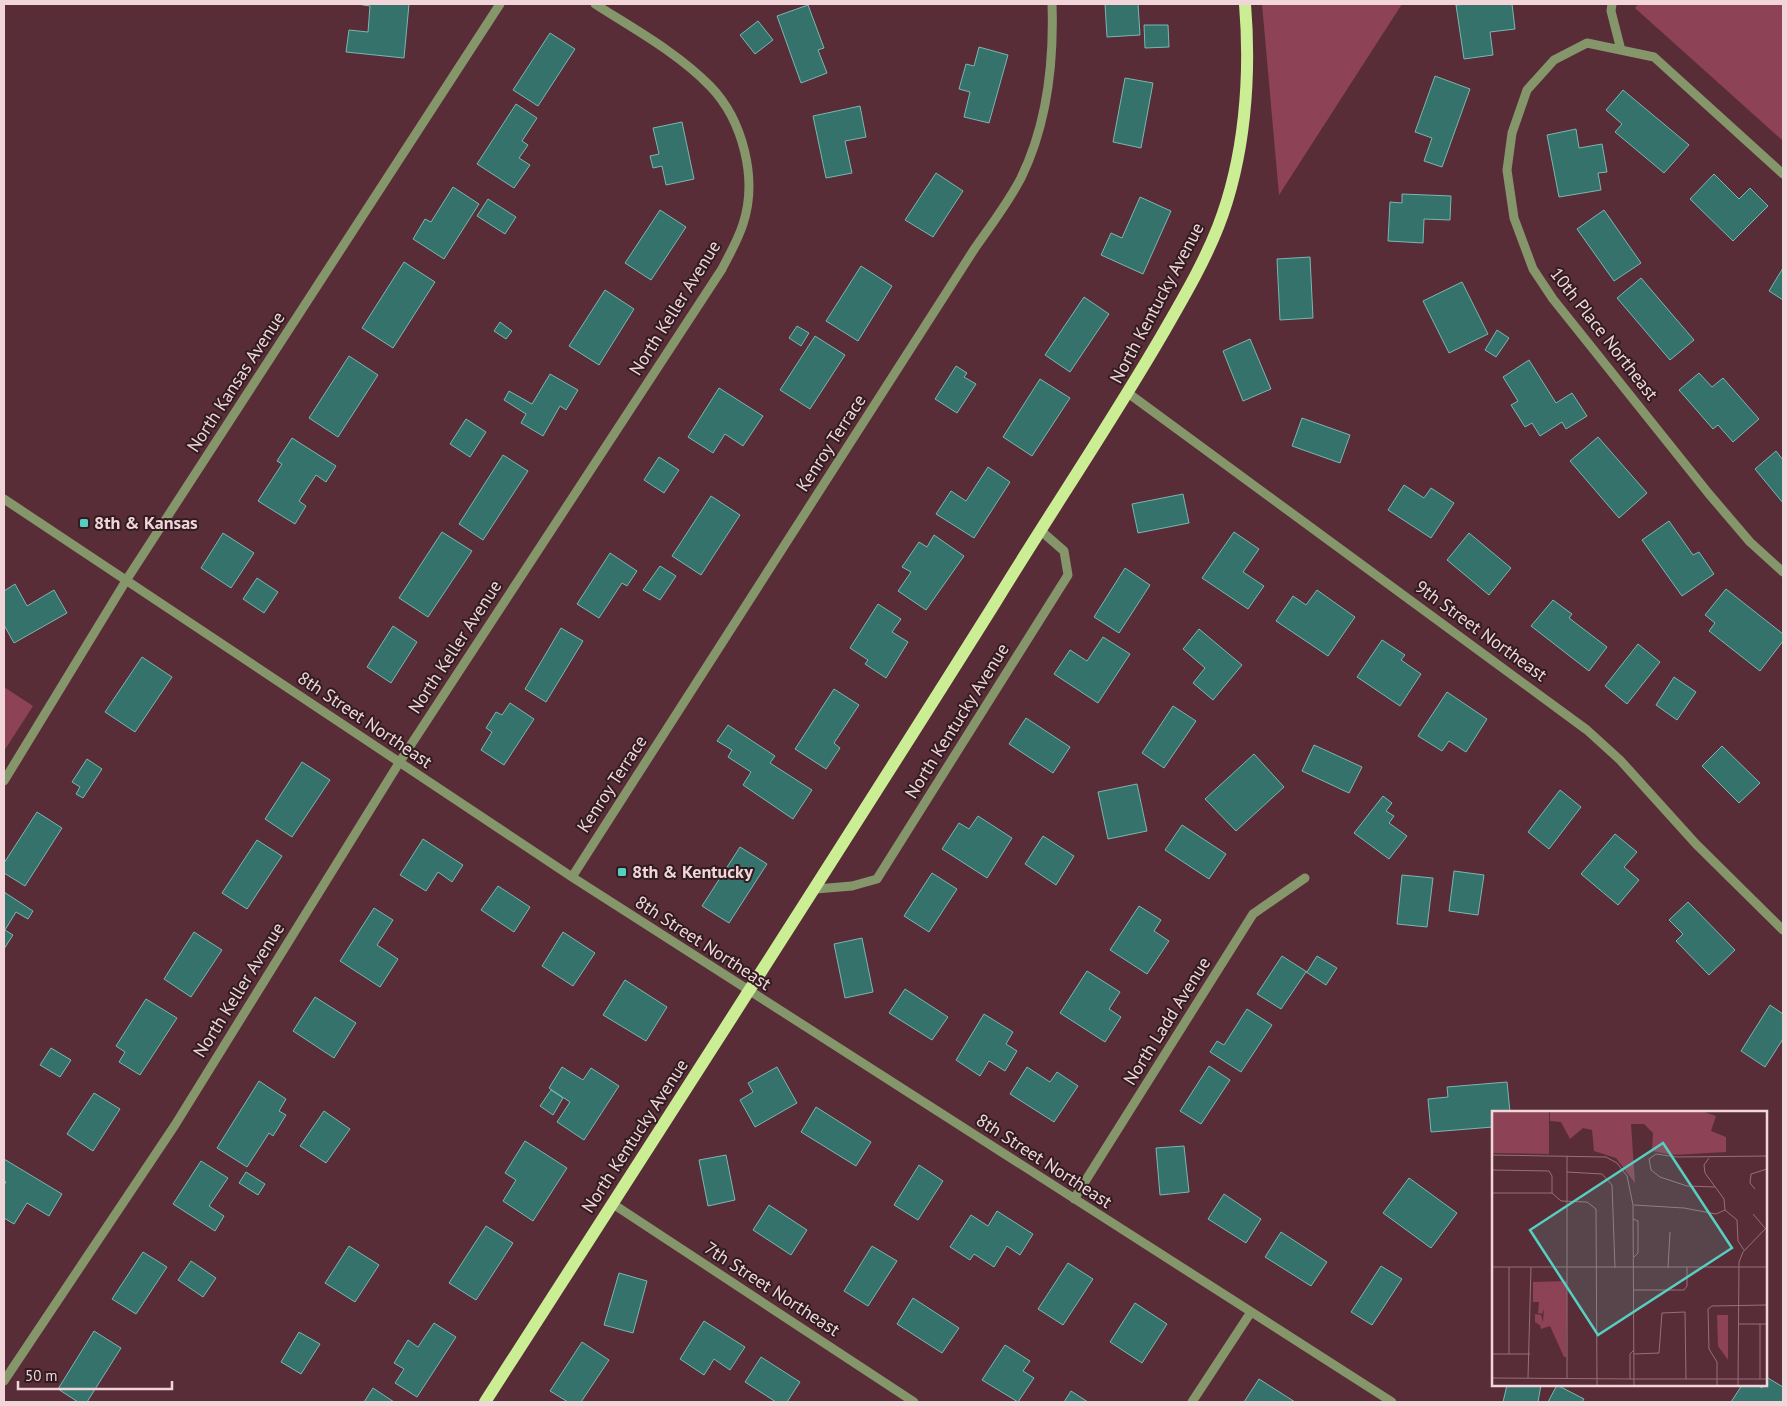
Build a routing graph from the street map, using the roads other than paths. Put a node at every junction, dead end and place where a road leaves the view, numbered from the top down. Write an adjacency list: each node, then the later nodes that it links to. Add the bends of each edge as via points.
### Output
1 (500, 4): 12 (street, North Kansas Avenue)
2 (595, 4): 13 (street, North Keller Avenue, via 682,63 710,86 726,108 741,140 749,174 748,204 743,224 722,269)
3 (1052, 4): 15 (street, Kenroy Terrace, via 1053,28 1041,126 1021,178)
4 (1612, 4): 6 (street)
5 (1245, 7): 8 (main road, North Kentucky Avenue, via 1246,86 1231,190 1199,269)
6 (1620, 50): 7 (street, via 1654,57); 11 (street, 10th Place Northeast, via 1587,43 1554,60 1527,90 1512,133 1507,170 1514,218 1533,268 1553,298 1714,500 1750,542)
7 (1783, 174)
8 (1128, 394): 10 (main road, North Kentucky Avenue); 18 (street, 9th Street Northeast, via 1587,730 1620,760 1696,844)
9 (4, 499): 12 (street, 8th Street Northeast)
10 (1040, 530): 17 (main road, North Kentucky Avenue); 17 (street, North Kentucky Avenue, via 1064,551 1068,575 981,717 877,879 852,886)
11 (1783, 572)
12 (127, 580): 13 (street, 8th Street Northeast); 14 (street, North Kansas Avenue)
13 (399, 763): 15 (street, 8th Street Northeast); 23 (street, North Keller Avenue, via 175,1125)
14 (4, 781)
15 (572, 877): 19 (street, 8th Street Northeast)
16 (1305, 878): 20 (street, North Ladd Avenue, via 1254,914)
17 (816, 889): 19 (main road, North Kentucky Avenue)
18 (1783, 930)
19 (749, 992): 20 (street, 8th Street Northeast); 21 (main road, North Kentucky Avenue)
20 (1074, 1200): 22 (street, 8th Street Northeast)
21 (613, 1204): 24 (main road, North Kentucky Avenue); 25 (street, 7th Street Northeast)
22 (1251, 1312): 26 (street); 27 (street, 8th Street Northeast)
23 (4, 1381)
24 (485, 1402)
25 (914, 1402)
26 (1192, 1402)
27 (1392, 1402)

